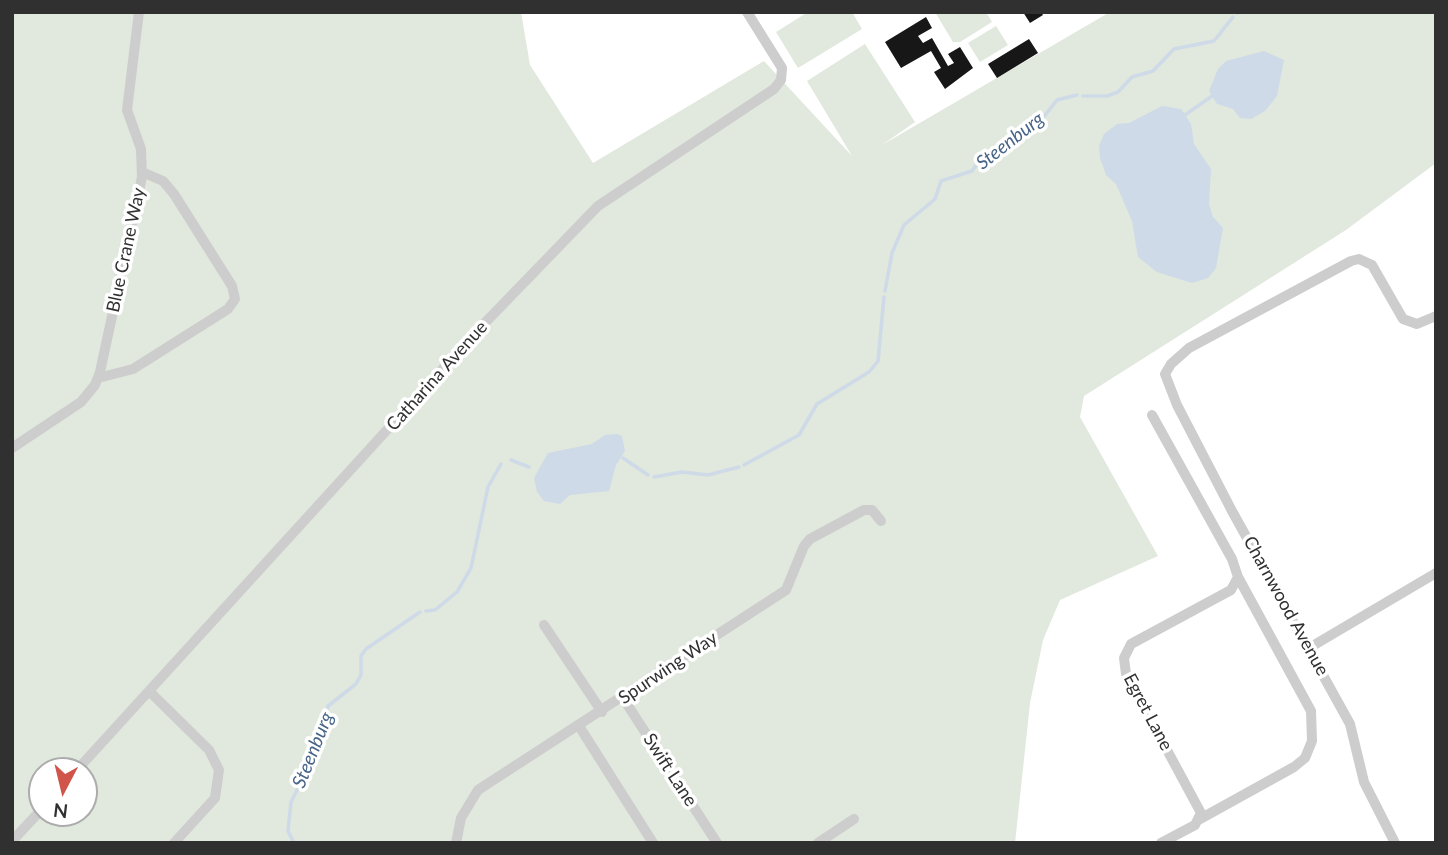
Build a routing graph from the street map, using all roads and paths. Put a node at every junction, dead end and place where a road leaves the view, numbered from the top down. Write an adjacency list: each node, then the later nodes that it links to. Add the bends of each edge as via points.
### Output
1 (139, 12): 3 (street, Blue Crane Way, via 127,110 141,149)
2 (747, 12): 13 (street, Catharina Avenue, via 782,68 774,89 598,206 479,328)
3 (142, 172): 5 (street, Blue Crane Way); 5 (street, via 163,181 174,194 232,286 235,299 228,309 133,369)
4 (1436, 316): 12 (street, Charnwood Avenue, via 1417,324 1403,319 1371,265 1351,261 1189,348 1165,374 1232,511)
5 (98, 378): 7 (street, Blue Crane Way, via 81,402)
6 (1152, 415): 10 (street)
7 (12, 448)
8 (881, 521): 14 (street, Spurwing Way, via 872,510 864,510 810,539 786,590)
9 (1436, 573): 12 (street)
10 (1238, 577): 19 (street, via 1311,711 1312,741 1305,758 1294,767); 19 (street, Egret Lane, via 1231,590 1131,644 1124,658 1126,674 1200,809)
11 (544, 625): 15 (street)
12 (1309, 648): 28 (street, Charnwood Avenue, via 1350,724 1364,782)
13 (149, 691): 17 (street, Catharina Avenue); 22 (street, via 209,750 219,770 215,798)
14 (623, 698): 15 (street, Spurwing Way); 25 (street, Swift Lane)
15 (602, 712): 16 (street, Spurwing Way)
16 (579, 726): 23 (street, Spurwing Way, via 478,790 463,811); 24 (street)
17 (89, 757)
18 (854, 818): 26 (street)
19 (1200, 819): 27 (street)
20 (28, 824): 21 (street)
21 (12, 841)
22 (174, 843)
23 (456, 843)
24 (653, 843)
25 (717, 843)
26 (818, 843)
27 (1161, 843)
28 (1395, 843)

